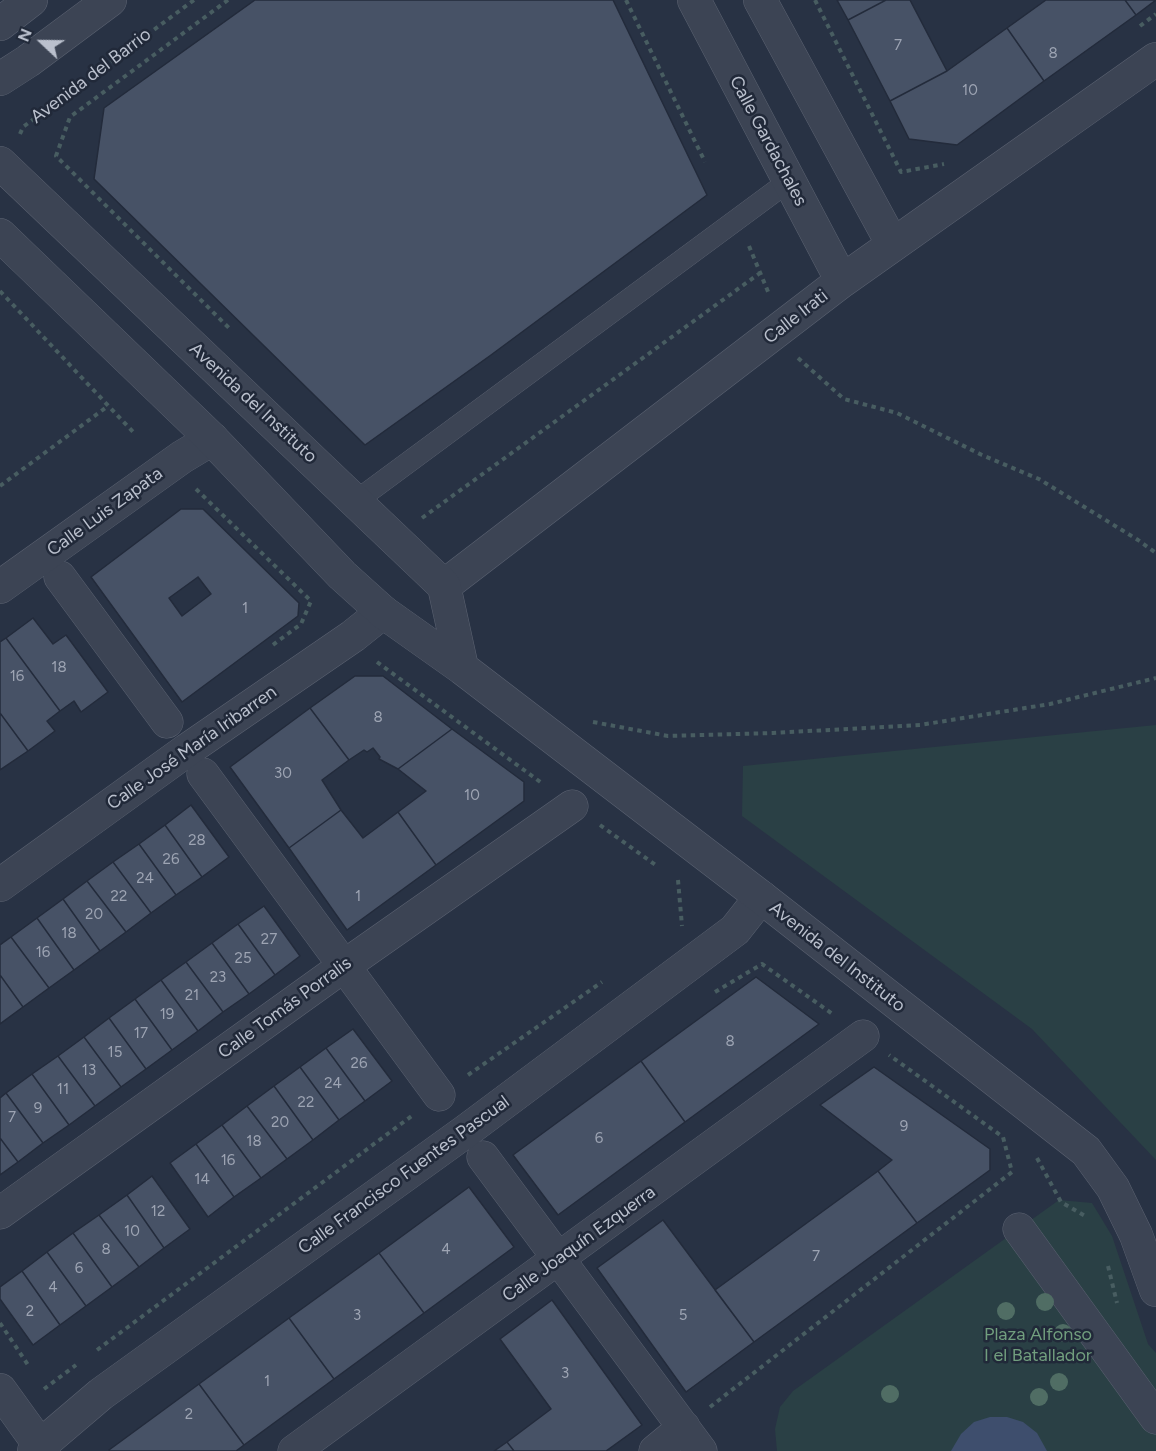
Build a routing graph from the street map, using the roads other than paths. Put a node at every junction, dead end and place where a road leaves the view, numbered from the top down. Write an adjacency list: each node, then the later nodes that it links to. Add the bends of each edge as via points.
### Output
1 (31, 0): 5 (street)
2 (110, 0): 7 (street)
3 (694, 0): 9 (street, Calle Gardachales)
4 (760, 0): 11 (street)
5 (0, 24)
6 (1156, 59): 11 (street, Calle Irati)
7 (0, 79)
8 (7, 170): 14 (street, Avenida del Instituto)
9 (789, 181): 12 (street, Calle Gardachales); 14 (lane)
10 (0, 235): 13 (street, Avenida del Instituto)
11 (893, 244): 12 (street, Calle Irati)
12 (842, 281): 16 (street, Calle Irati)
13 (212, 438): 17 (street, Calle Luis Zapata); 18 (street, Avenida del Instituto, via 342,575)
14 (356, 501): 16 (street, Avenida del Instituto)
15 (60, 577): 20 (street)
16 (444, 586): 19 (street)
17 (0, 587)
18 (383, 612): 19 (street, Avenida del Instituto); 23 (street, Calle José María Iribarren)
19 (462, 668): 24 (street, Avenida del Instituto)
20 (166, 722)
21 (204, 774): 25 (street)
22 (573, 806): 25 (street, Calle Tomás Porralis)
23 (0, 885)
24 (761, 897): 32 (street, Avenida del Instituto, via 1086,1151 1113,1188); 36 (street, Calle Francisco Fuentes Pascual, via 735,930 466,1131 101,1394)
25 (344, 966): 27 (street); 29 (street, Calle Tomás Porralis)
26 (863, 1036): 31 (street, Calle Joaquín Ezquerra)
27 (439, 1095)
28 (483, 1156): 31 (street)
29 (0, 1213)
30 (1019, 1229): 34 (street)
31 (558, 1259): 35 (street); 37 (street, Calle Joaquín Ezquerra)
32 (1156, 1290)
33 (0, 1390): 36 (street)
34 (1156, 1418)
35 (692, 1439): 38 (street)
36 (39, 1449)
37 (294, 1451)
38 (655, 1451)

